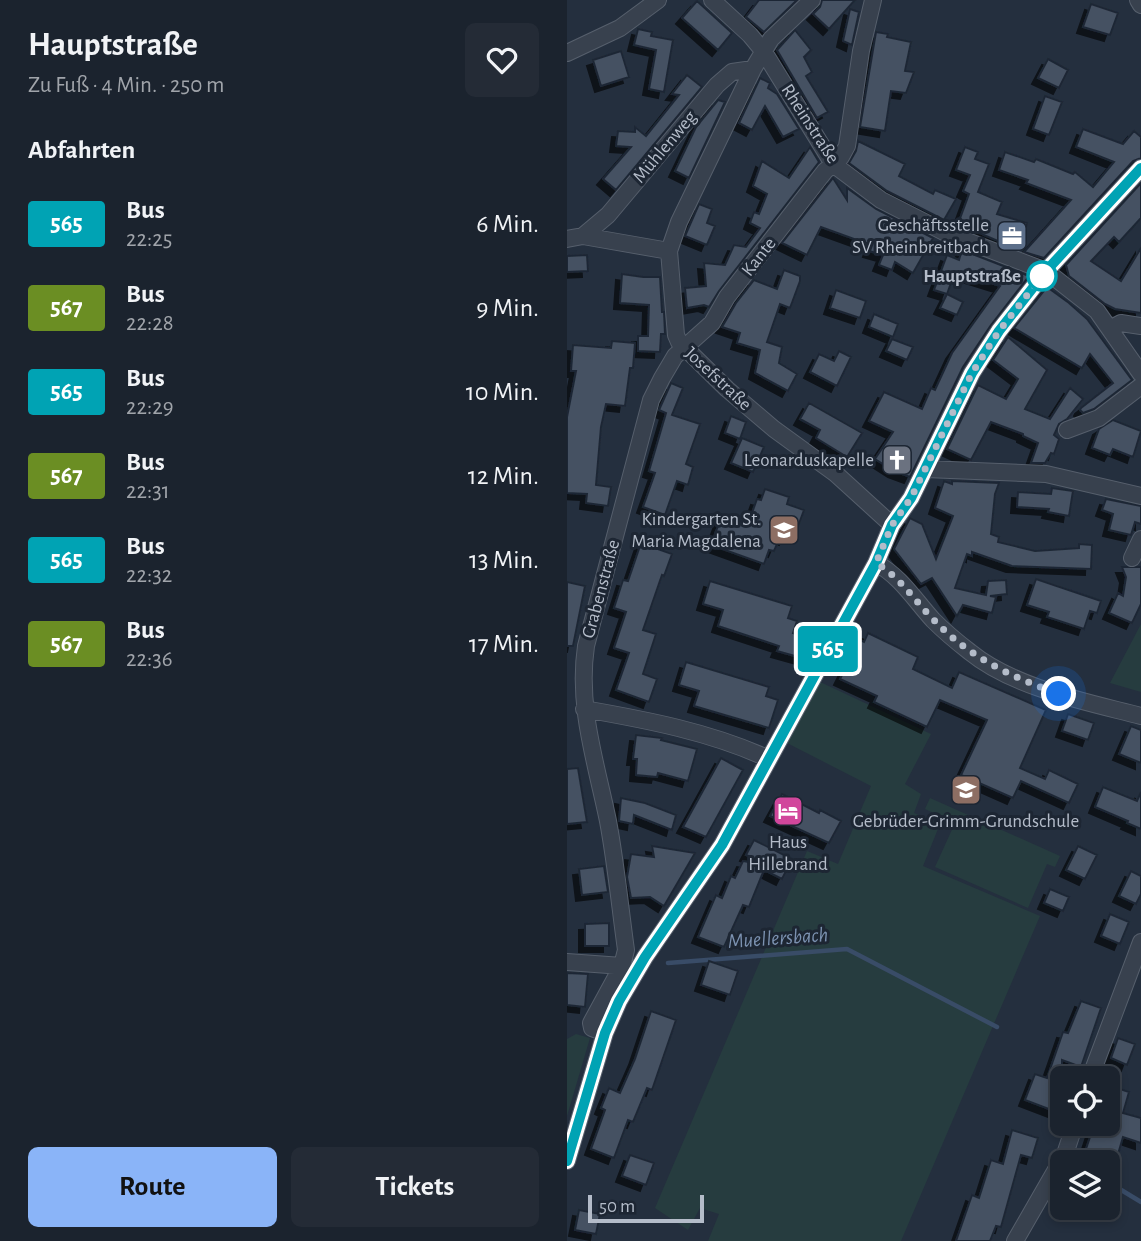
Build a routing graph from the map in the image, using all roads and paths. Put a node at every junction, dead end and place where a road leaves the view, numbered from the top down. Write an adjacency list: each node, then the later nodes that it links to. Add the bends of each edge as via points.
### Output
1 (658, 0): 8 (street, via 620,29)
2 (712, 0): 7 (street, Rheinstraße)
3 (812, 0): 7 (street, Josefstraße, via 771,39)
4 (873, 0): 10 (street, Kante, via 860,51 847,146)
5 (1138, 0): 6 (street)
6 (1141, 5)
7 (764, 52): 9 (street, Josefstraße); 10 (street, Rheinstraße)
8 (567, 53)
9 (753, 69): 12 (street, Mühlenweg, via 732,72 717,85 608,215); 13 (street, Josefstraße)
10 (833, 164): 14 (street, Rheinstraße, via 881,200 946,233); 17 (street, Kante, via 727,297 712,323)
11 (1141, 168): 14 (street)
12 (575, 237): 13 (street, Mühlenweg)
13 (669, 251): 17 (street, Josefstraße, via 675,335)
14 (1046, 271): 16 (street, Rheinstraße, via 1083,299); 21 (street, via 972,373)
15 (1141, 326): 16 (street, via 1121,323)
16 (1110, 328): 18 (street, Rheinstraße)
17 (684, 348): 23 (street, Josefstraße); 27 (street, Grabenstraße, via 661,378 644,425 586,646)
18 (1141, 374)
19 (1141, 386): 20 (street, via 1099,418)
20 (1067, 430)
21 (927, 466): 22 (street, via 1047,474); 23 (street)
22 (1141, 496)
23 (892, 525): 26 (street)
24 (1141, 540): 25 (street)
25 (1132, 558)
26 (876, 563): 28 (street, via 899,578 934,621 989,665 1050,691); 29 (street)
27 (584, 709): 29 (street, via 656,721); 32 (street, Grabenstraße, via 614,850 626,950)
28 (1141, 716)
29 (767, 758): 33 (street, via 722,845 645,957)
30 (1141, 942): 34 (street)
31 (567, 962): 32 (street)
32 (622, 966): 33 (street, Grabenstraße, via 591,1023)
33 (605, 1033): 36 (street)
34 (1094, 1066)
35 (1071, 1136): 37 (street)
36 (567, 1161)
37 (1015, 1241)

